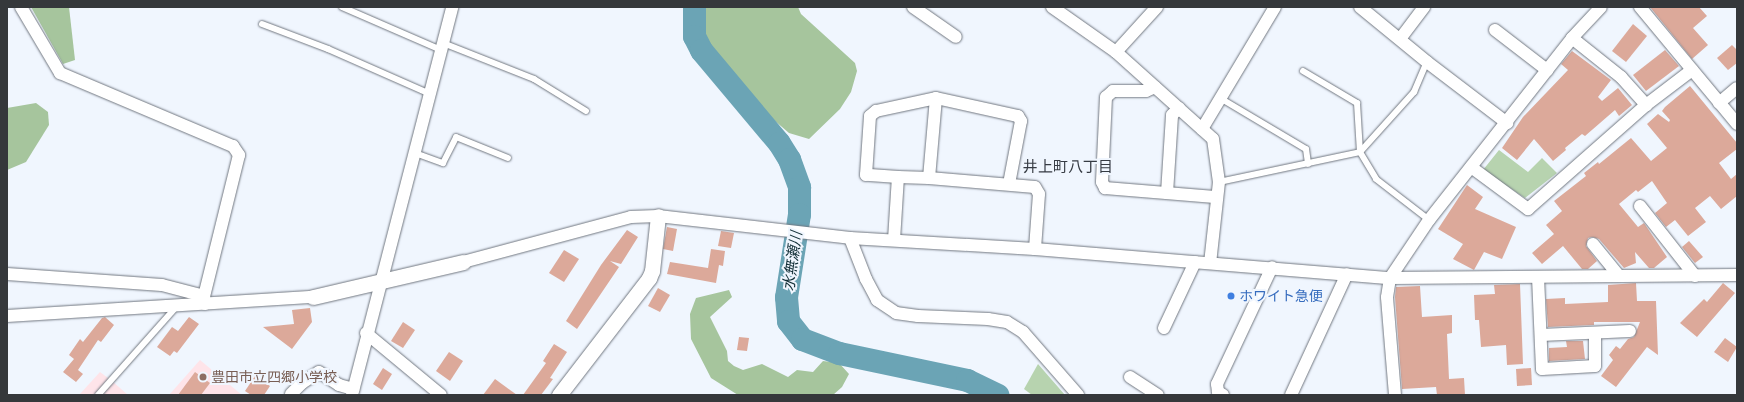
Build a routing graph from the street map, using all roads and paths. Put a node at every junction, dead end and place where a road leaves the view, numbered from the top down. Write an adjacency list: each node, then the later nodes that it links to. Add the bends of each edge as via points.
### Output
1 (21, 7): 66 (street, via 60,73 233,146 239,156)
2 (342, 7): 17 (lane)
3 (452, 7): 17 (street)
4 (913, 7): 14 (street)
5 (1052, 7): 18 (street)
6 (1157, 7): 18 (street)
7 (1275, 7): 27 (street)
8 (1360, 7): 16 (street)
9 (1424, 7): 16 (street)
10 (1601, 7): 15 (street)
11 (1640, 7): 21 (street)
12 (262, 24): 25 (lane, via 328,49)
13 (1495, 30): 20 (street)
14 (956, 37)
15 (1572, 38): 20 (street); 29 (street, via 1620,77)
16 (1400, 39): 19 (street)
17 (442, 47): 25 (street); 31 (lane, via 534,79)
18 (1116, 52): 23 (street)
19 (1427, 62): 32 (street); 35 (lane, via 1414,92)
20 (1547, 70): 32 (street)
21 (1692, 70): 28 (street); 29 (street)
22 (1303, 71): 35 (lane, via 1357,103)
23 (1155, 87): 30 (street); 44 (street, via 1146,91 1113,91 1106,96 1102,182 1105,188)
24 (1737, 88): 28 (street)
25 (430, 94): 36 (street)
26 (936, 98): 40 (street, via 876,111 870,116 866,175); 41 (street); 43 (street, via 1018,116 1021,121)
27 (1220, 98): 34 (street); 38 (lane, via 1306,149)
28 (1719, 102): 33 (street)
29 (1646, 105): 39 (street, via 1528,209)
30 (1179, 108): 34 (street); 44 (street, via 1172,115)
31 (586, 112)
32 (1507, 123): 39 (street)
33 (1737, 124)
34 (1202, 129): 42 (street, via 1213,139)
35 (1360, 152): 38 (lane); 48 (lane, via 1376,179)
36 (415, 153): 37 (lane, via 444,163 456,137); 64 (street)
37 (508, 158)
38 (1308, 164): 42 (lane)
39 (1471, 167): 48 (street)
40 (898, 177): 41 (street); 50 (street)
41 (929, 178): 43 (street)
42 (1219, 182): 45 (street)
43 (1009, 184): 52 (street, via 1035,187 1038,190)
44 (1168, 193): 45 (street)
45 (1215, 197): 55 (street)
46 (1640, 206): 61 (street)
47 (658, 216): 49 (street); 53 (street, via 631,218); 79 (street, via 649,278)
48 (1429, 220): 63 (street)
49 (850, 238): 50 (street); 80 (street, via 877,300 896,313 1007,322 1023,332)
50 (894, 240): 52 (street)
51 (1593, 244): 60 (street)
52 (1035, 249): 54 (street)
53 (464, 262): 64 (street)
54 (1195, 262): 55 (street); 69 (street)
55 (1210, 263): 56 (street)
56 (1272, 267): 58 (street); 82 (street, via 1217,384 1218,392)
57 (7, 274): 66 (street, via 162,285)
58 (1347, 274): 63 (street); 83 (street)
59 (1737, 275): 61 (street)
60 (1619, 276): 61 (street); 62 (street)
61 (1695, 276)
62 (1538, 277): 63 (street); 73 (street)
63 (1390, 278): 84 (street, via 1387,297)
64 (381, 282): 65 (street); 71 (street)
65 (313, 297): 66 (street)
66 (204, 300): 67 (street)
67 (176, 307): 68 (street); 77 (lane)
68 (7, 316)
69 (1164, 328)
70 (1630, 331): 72 (street)
71 (366, 332): 75 (street); 78 (street)
72 (1595, 334): 73 (street); 73 (street, via 1595,366 1542,369)
73 (1541, 335)
74 (1130, 377): 81 (street)
75 (352, 392): 76 (street, via 319,372)
76 (291, 394)
77 (98, 395)
78 (441, 395)
79 (559, 395)
80 (1078, 395)
81 (1158, 395)
82 (1223, 395)
83 (1291, 395)
84 (1395, 395)

